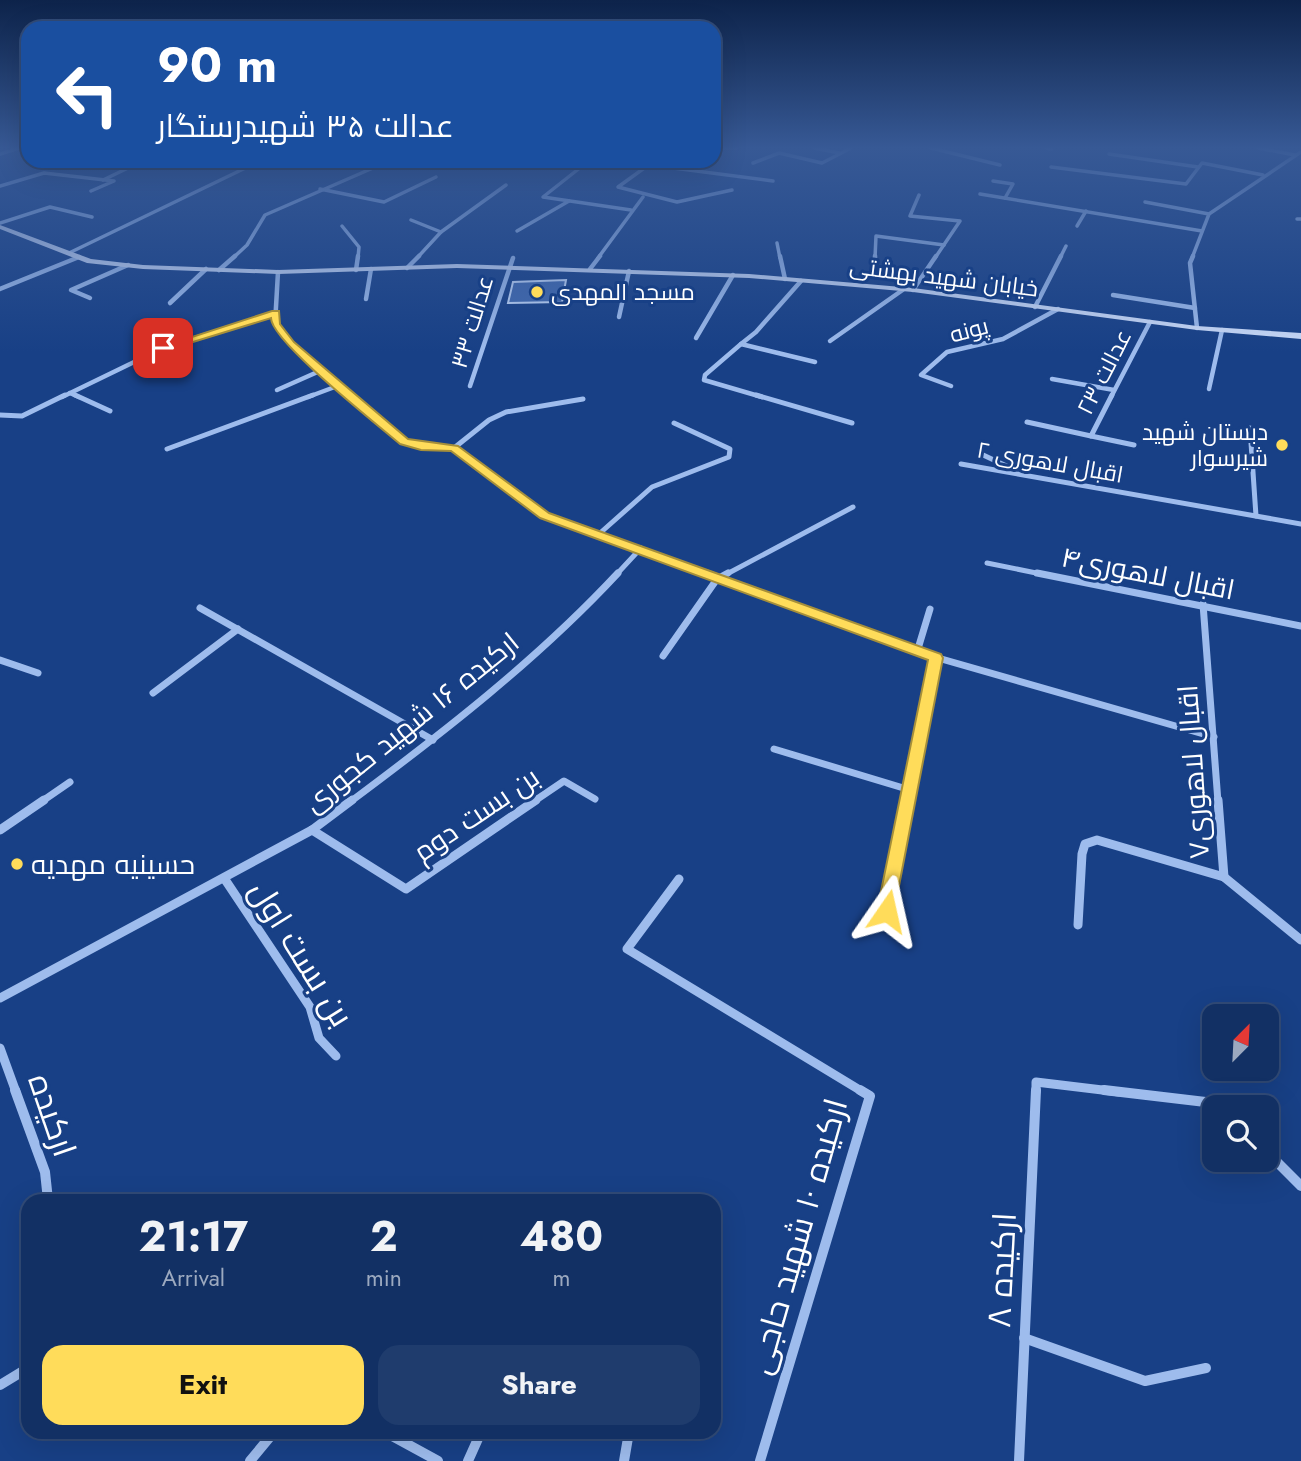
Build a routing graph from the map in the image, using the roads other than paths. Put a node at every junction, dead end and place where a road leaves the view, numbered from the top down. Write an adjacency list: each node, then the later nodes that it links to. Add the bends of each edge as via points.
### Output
1 (28, 216): 16 (street)
2 (89, 216): 12 (street)
3 (146, 216): 23 (street)
4 (264, 216): 33 (street, via 247,245)
5 (466, 216): 19 (street)
6 (543, 216): 17 (street)
7 (627, 216): 32 (street)
8 (912, 216): 21 (street, via 960,221)
9 (1083, 216): 15 (street)
10 (1116, 216): 18 (street)
11 (1208, 216): 18 (street)
12 (92, 217)
13 (411, 220): 19 (street)
14 (342, 226): 34 (street, via 359,247)
15 (1077, 226)
16 (1, 227): 23 (main road, خیابان شهید بهشتی)
17 (517, 231)
18 (1202, 231): 47 (street, via 1190,263)
19 (441, 232): 29 (street)
20 (777, 243): 38 (street)
21 (944, 245): 26 (street, via 876,236); 41 (street)
22 (1066, 246): 46 (street)
23 (69, 253): 24 (main road, خیابان شهید بهشتی)
24 (79, 257): 27 (main road, خیابان شهید بهشتی); 40 (street)
25 (513, 258): 28 (street, عدالت ۳۳)
26 (875, 264)
27 (128, 265): 30 (main road, خیابان شهید بهشتی); 43 (street, via 71,290)
28 (508, 267): 29 (main road, خیابان شهید بهشتی); 32 (main road, خیابان شهید بهشتی); 62 (street, عدالت ۳۳)
29 (407, 268): 31 (main road, خیابان شهید بهشتی)
30 (206, 269): 33 (main road, خیابان شهید بهشتی); 45 (street)
31 (371, 269): 34 (main road, خیابان شهید بهشتی); 44 (street)
32 (590, 269): 35 (main road, خیابان شهید بهشتی)
33 (219, 270): 36 (main road, خیابان شهید بهشتی)
34 (356, 270): 36 (main road, خیابان شهید بهشتی)
35 (629, 271): 37 (main road, خیابان شهید بهشتی); 50 (street)
36 (278, 272): 49 (street)
37 (733, 275): 38 (main road, خیابان شهید بهشتی); 55 (street)
38 (785, 279): 39 (main road, خیابان شهید بهشتی)
39 (801, 281): 41 (main road, خیابان شهید بهشتی); 57 (street)
40 (0, 289)
41 (908, 290): 46 (main road, خیابان شهید بهشتی); 56 (street)
42 (1113, 295): 47 (street)
43 (90, 298)
44 (366, 299)
45 (170, 303)
46 (1035, 307): 48 (main road, خیابان شهید بهشتی)
47 (1195, 307): 52 (street)
48 (1058, 309): 51 (main road, خیابان شهید بهشتی); 63 (street, پونه, via 1003,339 947,352 921,376)
49 (275, 313): 59 (street, via 275,324 291,344); 67 (street, via 163,348)
50 (619, 317)
51 (1150, 322): 52 (main road, خیابان شهید بهشتی); 66 (street, عدالت ۲۳)
52 (1197, 328): 53 (main road, خیابان شهید بهشتی)
53 (1222, 330): 54 (main road, خیابان شهید بهشتی); 64 (street)
54 (1301, 336)
55 (696, 338)
56 (830, 341)
57 (741, 344): 58 (street); 73 (street, via 704,380)
58 (815, 362)
59 (322, 370): 61 (street); 65 (street)
60 (1052, 379): 66 (street)
61 (340, 385): 77 (street, via 404,442); 78 (street)
62 (470, 386)
63 (951, 386)
64 (1209, 389)
65 (277, 390)
66 (1114, 390): 75 (street, عدالت ۲۳)
67 (70, 393): 69 (street); 70 (street, via 22,416)
68 (583, 399): 77 (street, via 506,412)
69 (110, 411)
70 (0, 415)
71 (1027, 422): 75 (street)
72 (674, 423): 85 (street, via 730,449 729,457 652,487)
73 (852, 423)
74 (1250, 428): 83 (street)
75 (1090, 436): 76 (street, عدالت ۲۳)
76 (1133, 445)
77 (454, 448): 85 (street, via 544,515)
78 (167, 449)
79 (981, 454): 81 (street)
80 (961, 464): 81 (street, اقبال لاهوری ۲)
81 (1026, 475): 83 (street, اقبال لاهوری ۲)
82 (853, 507): 88 (street)
83 (1256, 516): 84 (street, اقبال لاهوری ۲)
84 (1301, 524)
85 (599, 534): 86 (street)
86 (641, 548): 88 (street); 101 (street, ارکیده ۱۶ شهید کجوری, via 583,610)
87 (987, 563): 89 (street, اقبال لاهوری۴)
88 (717, 579): 94 (street); 95 (street)
89 (1203, 604): 92 (street, اقبال لاهوری۴); 100 (street, اقبال لاهوری۷)
90 (200, 608): 93 (street)
91 (930, 608): 94 (street)
92 (1301, 626)
93 (238, 629): 99 (street); 101 (street)
94 (918, 652): 96 (street)
95 (663, 656)
96 (936, 658): 100 (street); 104 (street)
97 (0, 660): 98 (street)
98 (38, 673)
99 (153, 694)
100 (1214, 737): 108 (street, اقبال لاهوری۷)
101 (433, 740): 107 (street, ارکیده ۱۶ شهید کجوری)
102 (774, 749): 104 (street)
103 (70, 782): 106 (street)
104 (910, 790): 111 (street)
105 (595, 799): 107 (street, بن بست دوم, via 564,781 406,889)
106 (0, 830)
107 (312, 830): 109 (street, ارکیده ۱۶ شهید کجوری)
108 (1224, 877): 112 (street, اقبال لاهوری۷, via 1097,840 1085,844 1082,854); 113 (street)
109 (224, 878): 114 (street, ارکیده ۱۶ شهید کجوری); 116 (street, بن بست اول, via 310,1007 319,1038)
110 (679, 879): 133 (street, ارکیده ۱۰ شهید حاجی, via 627,949 870,1096)
111 (887, 911)
112 (1078, 925)
113 (1301, 940)
114 (0, 998)
115 (0, 1048): 120 (street, ارکیده, via 45,1172)
116 (336, 1056)
117 (1202, 1102): 121 (street, ارکیده ۸, via 1035,1082)
118 (1279, 1164): 119 (street)
119 (1301, 1186)
120 (47, 1194)
121 (1024, 1338): 122 (street, via 1145,1381); 134 (street, ارکیده ۸)
122 (1206, 1368)
123 (21, 1372): 124 (street)
124 (0, 1385)
125 (268, 1439): 129 (street)
126 (398, 1439): 130 (street)
127 (478, 1439): 131 (street)
128 (628, 1439): 132 (street)
129 (250, 1461)
130 (438, 1461)
131 (468, 1461)
132 (624, 1461)
133 (760, 1461)
134 (1019, 1461)

